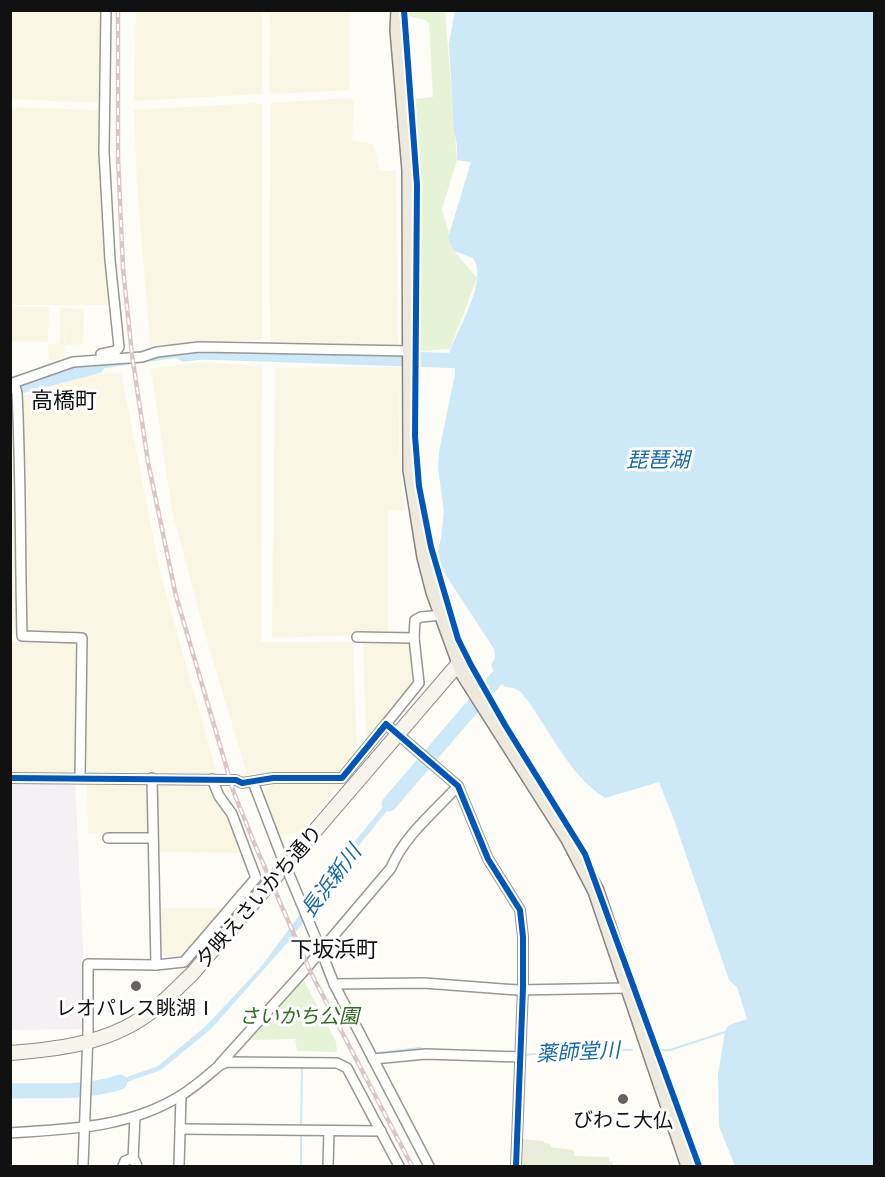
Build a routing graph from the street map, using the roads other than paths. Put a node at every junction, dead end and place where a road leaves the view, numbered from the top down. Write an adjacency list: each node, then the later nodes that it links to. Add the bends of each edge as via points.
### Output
1 (106, 10): 4 (street, via 104,152 119,348)
2 (399, 10): 3 (main road, via 410,170)
3 (410, 356): 4 (street, via 218,346); 6 (main road, via 411,470 425,557)
4 (73, 362): 5 (street)
5 (14, 386): 8 (street, via 20,461)
6 (442, 615): 10 (street, via 415,620); 11 (main road)
7 (10, 636): 8 (street)
8 (22, 636): 15 (street, via 82,638)
9 (357, 638): 10 (street)
10 (414, 638): 12 (street, via 419,682)
11 (461, 669): 13 (street, 夕映えさいかち通り); 25 (main road, via 569,838 596,891)
12 (386, 724): 13 (street); 18 (street, via 342,778 273,778)
13 (403, 739): 19 (street); 26 (street, 夕映えさいかち通り, via 157,1008)
14 (10, 778): 15 (street)
15 (80, 778): 16 (street)
16 (152, 778): 17 (street); 21 (street)
17 (212, 779): 18 (street); 22 (street, via 232,814 256,878 184,962)
18 (253, 782): 23 (street, bridge)
19 (456, 784): 24 (street, via 488,859 520,910); 30 (street, via 397,853 391,868)
20 (108, 838): 21 (street)
21 (152, 838): 22 (street)
22 (156, 965): 26 (street, via 88,964)
23 (333, 984): 24 (street); 29 (street)
24 (523, 988): 25 (street); 28 (street)
25 (628, 988): 46 (main road)
26 (87, 1049): 27 (street, 夕映えさいかち通り); 33 (street)
27 (10, 1053)
28 (520, 1057): 29 (street, via 426,1054); 45 (street)
29 (373, 1059): 44 (street)
30 (218, 1067): 31 (street); 36 (street, via 230,1062 342,1064)
31 (180, 1096): 32 (street); 34 (street)
32 (135, 1117): 33 (street, via 110,1124); 38 (street)
33 (84, 1125): 37 (street); 39 (street)
34 (180, 1129): 35 (street); 41 (street)
35 (329, 1131): 36 (street); 42 (street)
36 (381, 1131): 43 (street)
37 (10, 1133)
38 (135, 1163): 40 (street, via 126,1160)
39 (83, 1167)
40 (123, 1167)
41 (180, 1167)
42 (328, 1167)
43 (399, 1167)
44 (429, 1167)
45 (516, 1167)
46 (689, 1167)

